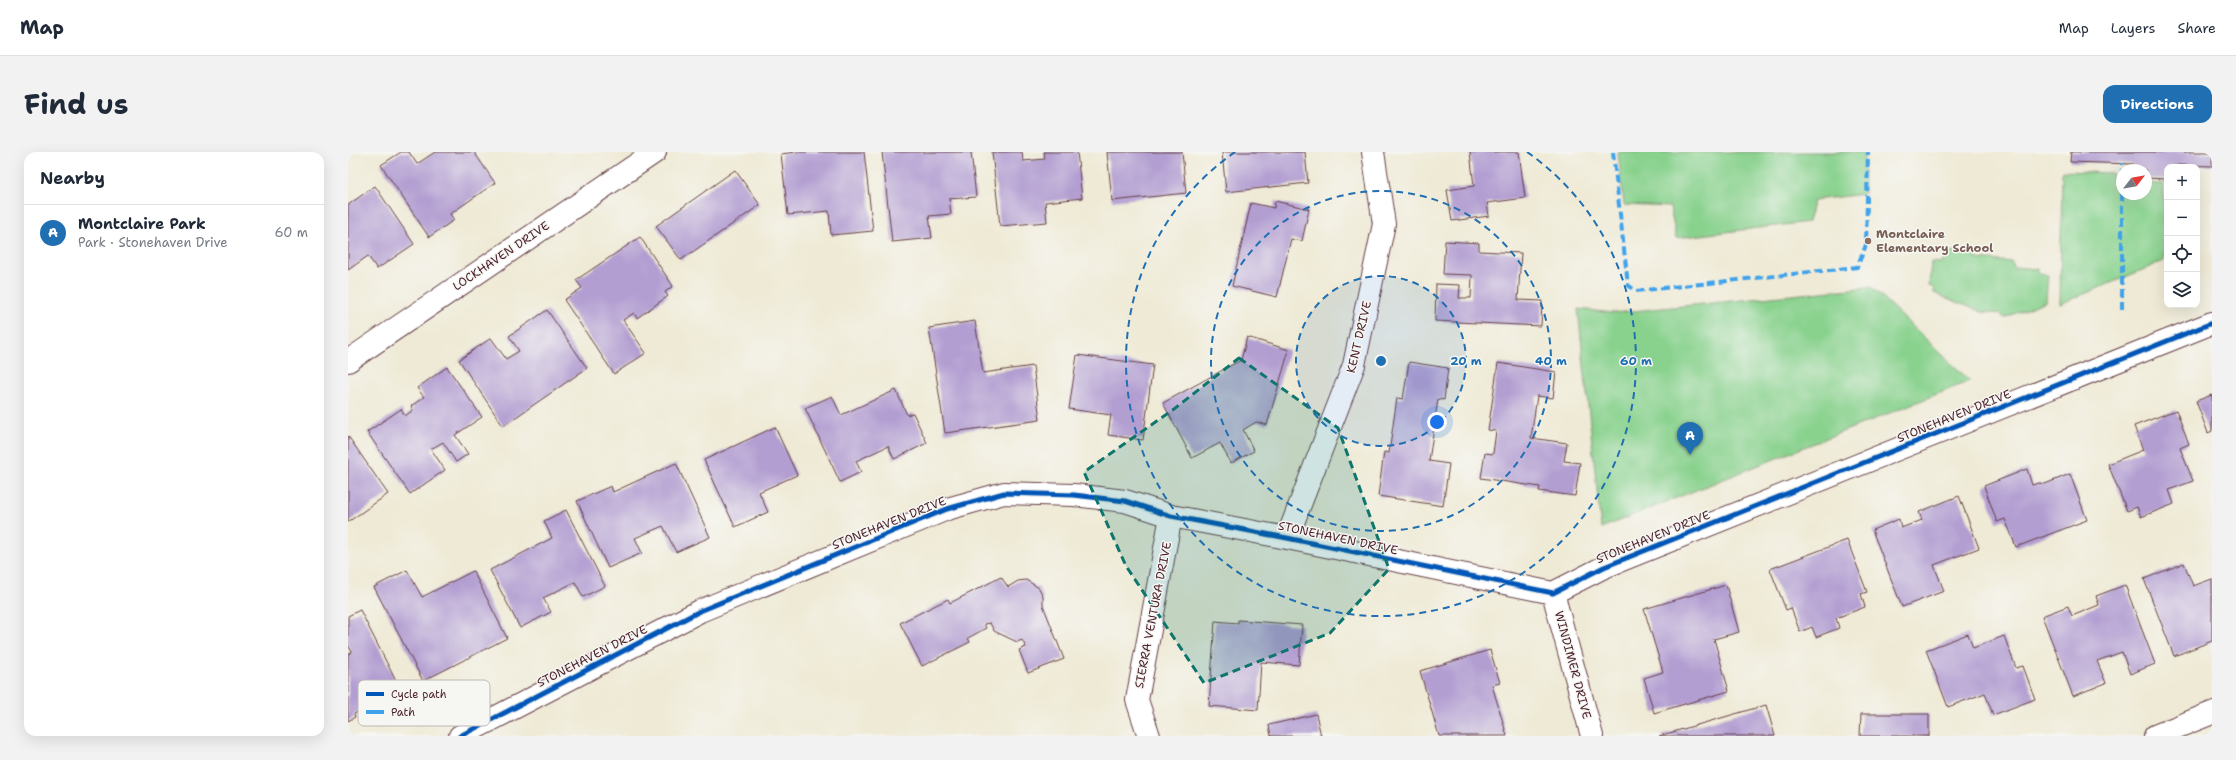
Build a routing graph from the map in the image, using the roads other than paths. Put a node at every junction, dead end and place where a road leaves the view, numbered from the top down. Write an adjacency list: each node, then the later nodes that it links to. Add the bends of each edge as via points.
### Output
1 (655, 152): 4 (street, LOCKHAVEN DRIVE)
2 (1373, 152): 6 (street, KENT DRIVE, via 1384,224 1354,365)
3 (2212, 323): 7 (street, STONEHAVEN DRIVE, via 1604,567)
4 (348, 360)
5 (1171, 516): 6 (street, STONEHAVEN DRIVE); 9 (street, STONEHAVEN DRIVE, via 1125,501 1074,495 1004,493 947,509 700,611); 12 (street, SIERRA VENTURA DRIVE, via 1137,700)
6 (1287, 538): 7 (street, STONEHAVEN DRIVE)
7 (1553, 593): 13 (street, WINDIMER DRIVE)
8 (2212, 713): 14 (street)
9 (490, 720)
10 (479, 726): 11 (street, STONEHAVEN DRIVE)
11 (460, 736)
12 (1150, 736)
13 (1592, 736)
14 (2156, 736)

